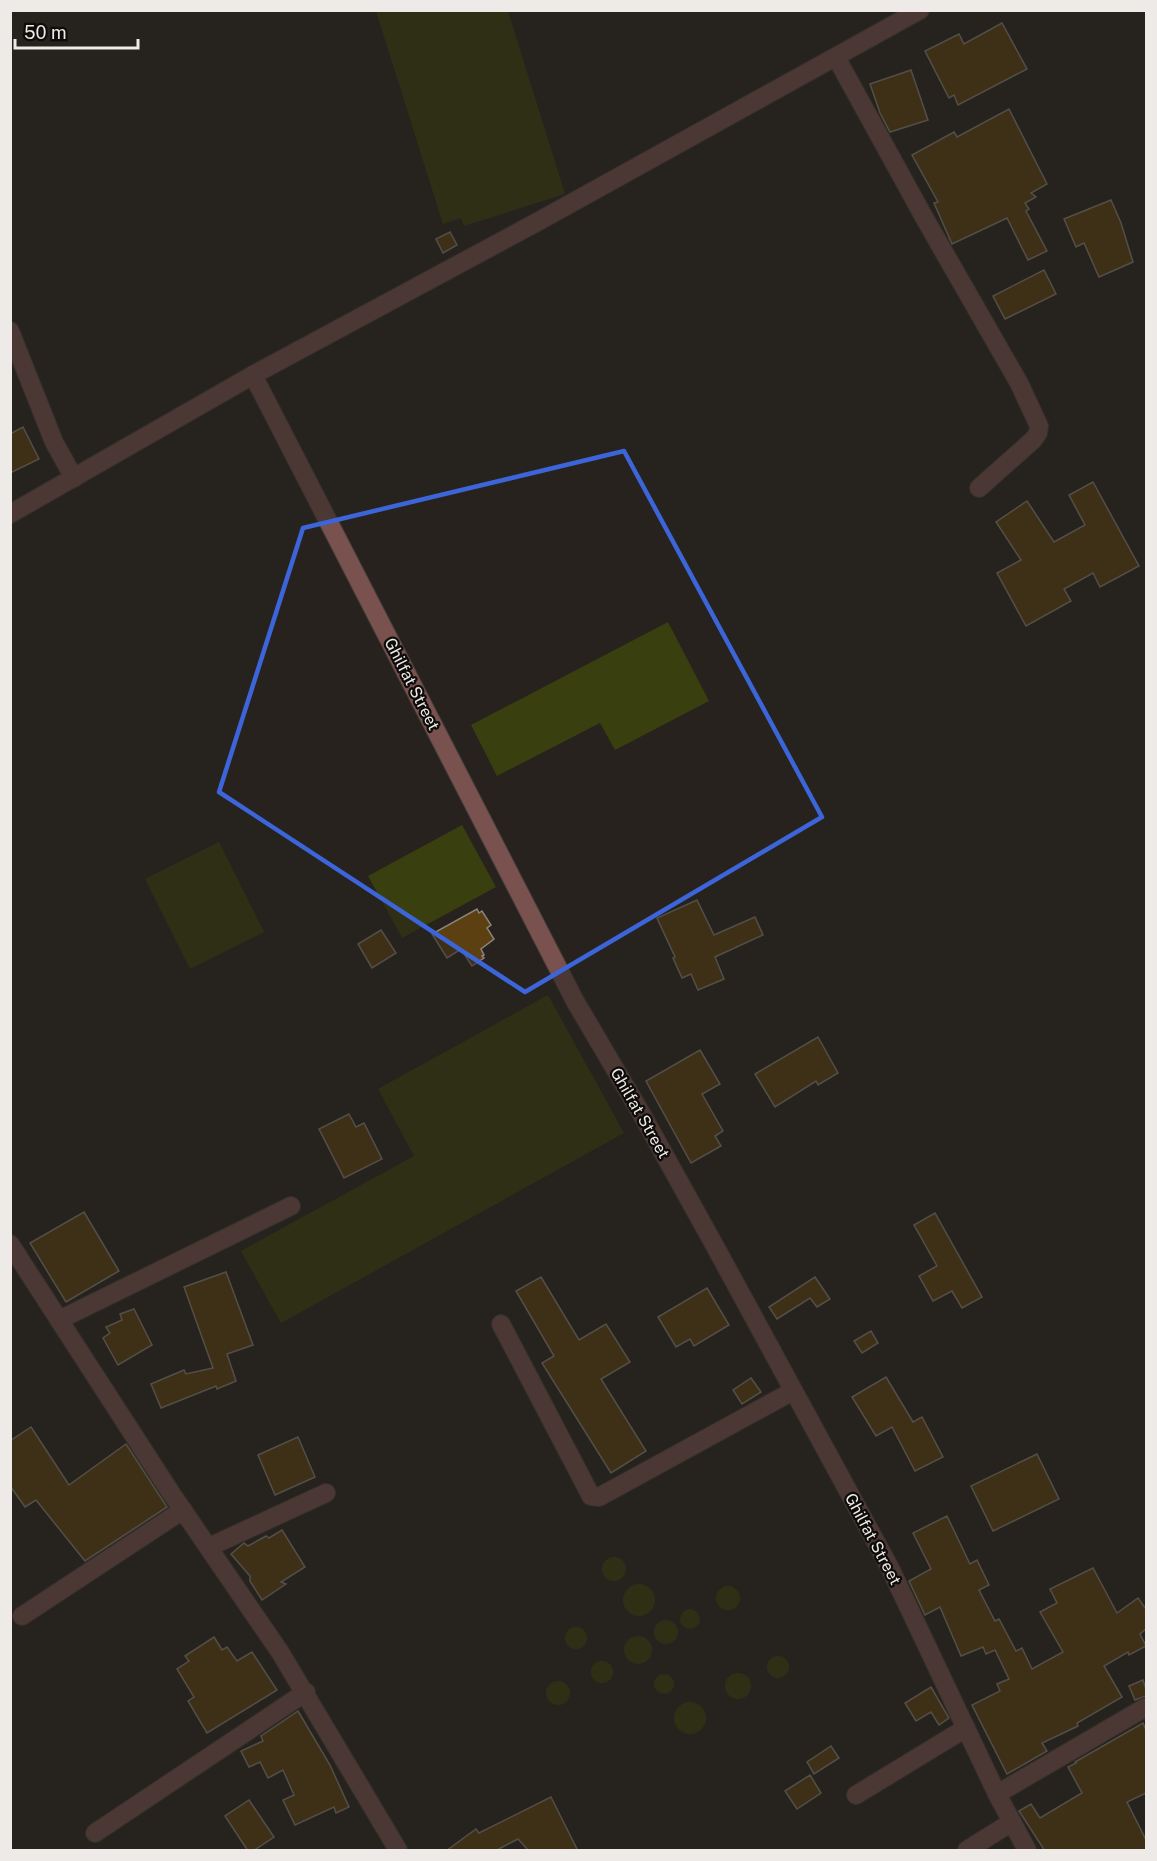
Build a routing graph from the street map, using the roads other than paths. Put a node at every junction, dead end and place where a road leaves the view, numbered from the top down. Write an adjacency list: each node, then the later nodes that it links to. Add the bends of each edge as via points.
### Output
1 (920, 10): 2 (street)
2 (836, 57): 4 (street); 6 (street, via 1019,383 1039,426 1033,440)
3 (10, 331): 5 (street, via 54,442)
4 (253, 375): 5 (street); 12 (street, Ghilfat Street, via 575,1001 651,1130)
5 (74, 478): 7 (street)
6 (979, 488)
7 (10, 514)
8 (291, 1206): 10 (street)
9 (10, 1244): 10 (street)
10 (59, 1320): 14 (street)
11 (501, 1324): 12 (street, via 591,1496 599,1497)
12 (792, 1390): 19 (street, Ghilfat Street, via 890,1568)
13 (326, 1493): 15 (street)
14 (183, 1510): 15 (street); 16 (street)
15 (208, 1547): 17 (street)
16 (22, 1616)
17 (306, 1692): 23 (street); 24 (street)
18 (1146, 1707): 20 (street)
19 (966, 1728): 20 (street, Ghilfat Street); 21 (street)
20 (997, 1794): 22 (street, Ghilfat Street)
21 (856, 1795)
22 (1012, 1822): 25 (street); 26 (street, Ghilfat Street)
23 (95, 1833)
24 (398, 1851)
25 (967, 1851)
26 (1027, 1851)

